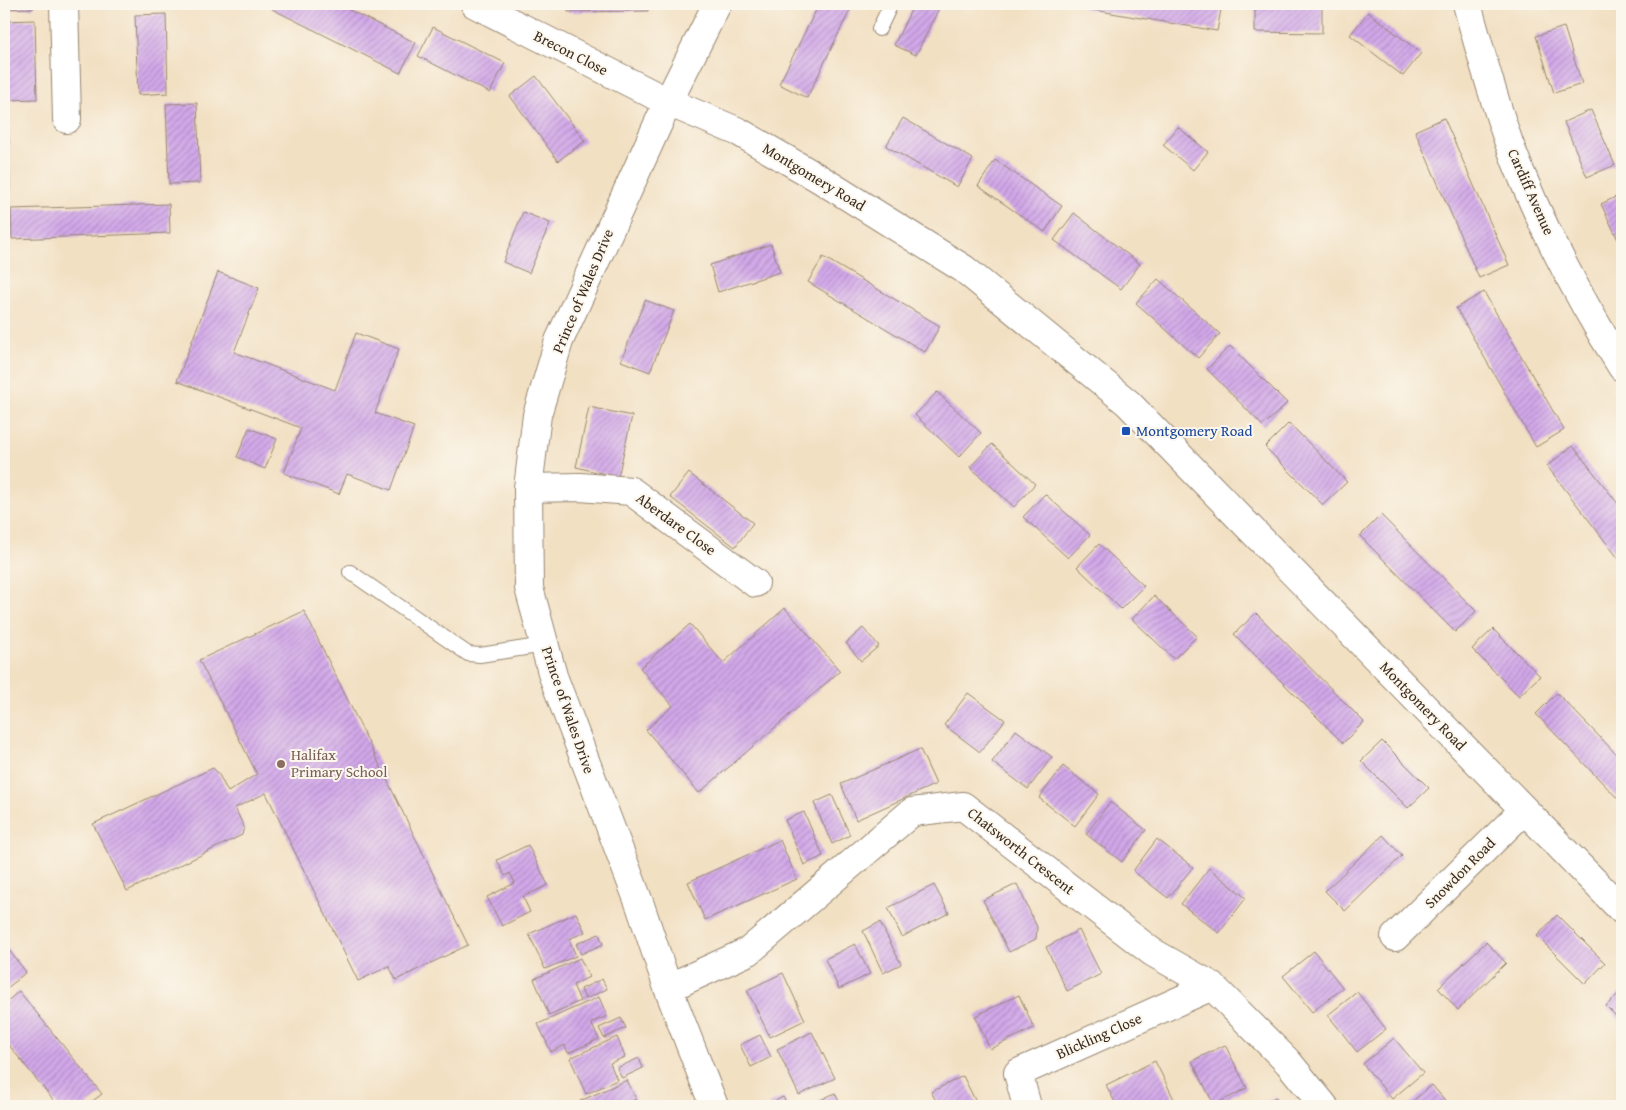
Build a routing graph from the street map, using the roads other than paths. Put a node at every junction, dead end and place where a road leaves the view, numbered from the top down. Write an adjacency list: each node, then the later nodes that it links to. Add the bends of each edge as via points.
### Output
1 (64, 4): 8 (street)
2 (474, 4): 7 (street, Brecon Close)
3 (717, 4): 7 (street, Prince of Wales Drive)
4 (891, 4): 6 (lane)
5 (1467, 4): 9 (street, Cardiff Avenue, via 1509,144 1569,275)
6 (879, 29)
7 (668, 102): 10 (street, Prince of Wales Drive, via 559,341 537,415); 14 (street, Montgomery Road, via 739,132 964,269 1128,403)
8 (67, 119)
9 (1622, 367)
10 (528, 488): 12 (street, Aberdare Close, via 580,487 631,492); 13 (street, Prince of Wales Drive, via 529,588)
11 (350, 572): 13 (lane, via 468,654)
12 (755, 583)
13 (544, 645): 18 (street, Prince of Wales Drive)
14 (1524, 810): 15 (street, Montgomery Road); 16 (street, Snowdon Road)
15 (1622, 910)
16 (1395, 937)
17 (1212, 986): 18 (street, Chatsworth Crescent, via 1152,952 963,806 912,812 749,951); 20 (street, Blickling Close, via 1018,1073); 21 (street, Chatsworth Crescent, via 1288,1062)
18 (668, 988): 19 (street, Prince of Wales Drive)
19 (714, 1106)
20 (1027, 1106)
21 (1324, 1106)

